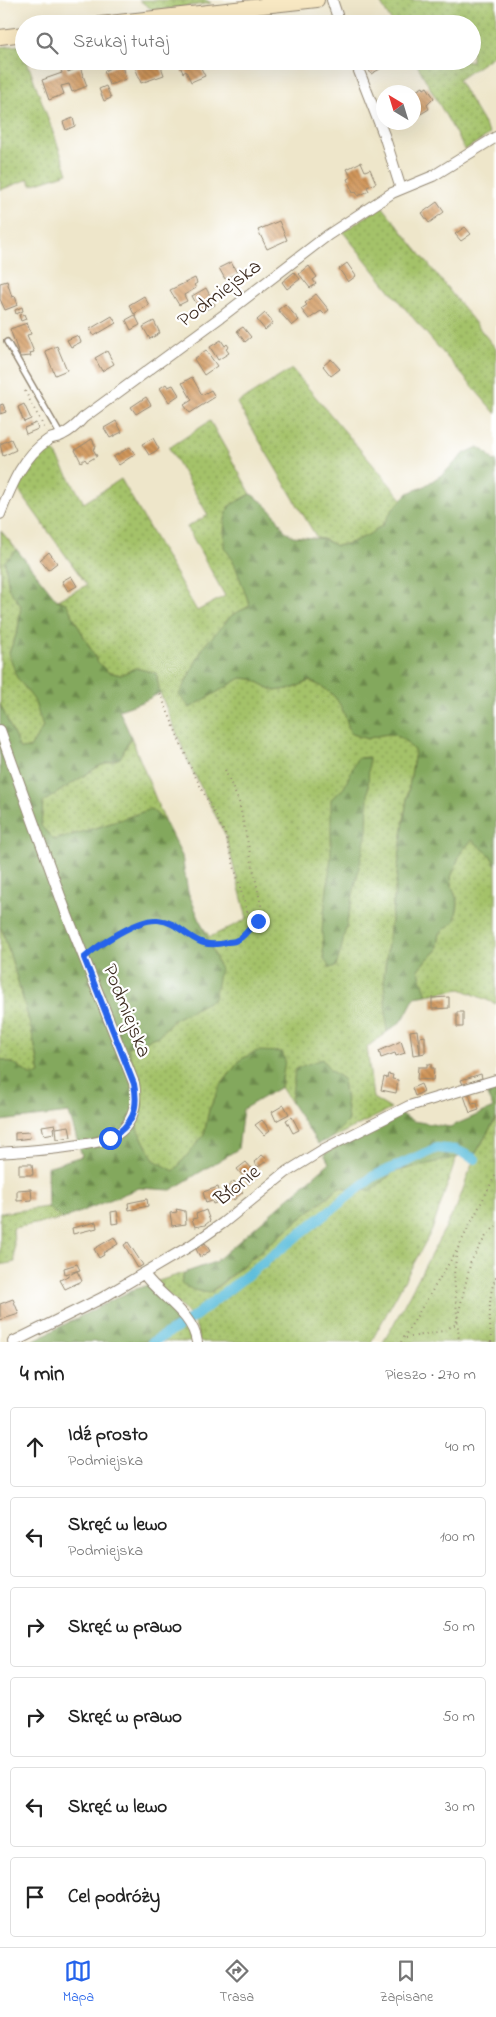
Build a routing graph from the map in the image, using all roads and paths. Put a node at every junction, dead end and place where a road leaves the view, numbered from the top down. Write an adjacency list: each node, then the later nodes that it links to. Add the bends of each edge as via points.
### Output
1 (317, 0): 3 (street)
2 (332, 0): 4 (street)
3 (181, 15)
4 (337, 15)
5 (15, 35): 6 (street)
6 (0, 37)
7 (359, 70): 9 (street)
8 (496, 137): 9 (street, Podmiejska, via 433,176)
9 (401, 189): 11 (street, Podmiejska, via 328,235)
10 (7, 342): 11 (lane)
11 (61, 436): 12 (street, Podmiejska, via 50,438 31,454)
12 (0, 514)
13 (160, 692): 16 (path, via 191,768 225,834)
14 (0, 730): 17 (street, Podmiejska)
15 (225, 770): 16 (path, via 239,802 261,905 258,921)
16 (250, 926): 17 (path, via 239,939 219,945 197,942 167,922 149,920 108,938)
17 (84, 958): 19 (street, Podmiejska, via 134,1084 135,1112 110,1138 50,1149)
18 (496, 1080): 23 (street, Błonie, via 409,1106 324,1149 284,1173 213,1230)
19 (0, 1153)
20 (496, 1174): 22 (path)
21 (496, 1226): 25 (path, via 471,1261)
22 (457, 1250): 25 (path, via 454,1274); 26 (path)
23 (144, 1274): 27 (street, Błonie); 28 (street, via 189,1321)
24 (496, 1277): 31 (path, via 490,1298)
25 (456, 1324): 26 (path, via 443,1331); 30 (path)
26 (404, 1339): 29 (path)
27 (13, 1342)
28 (197, 1342)
29 (401, 1342)
30 (459, 1342)
31 (491, 1342)

